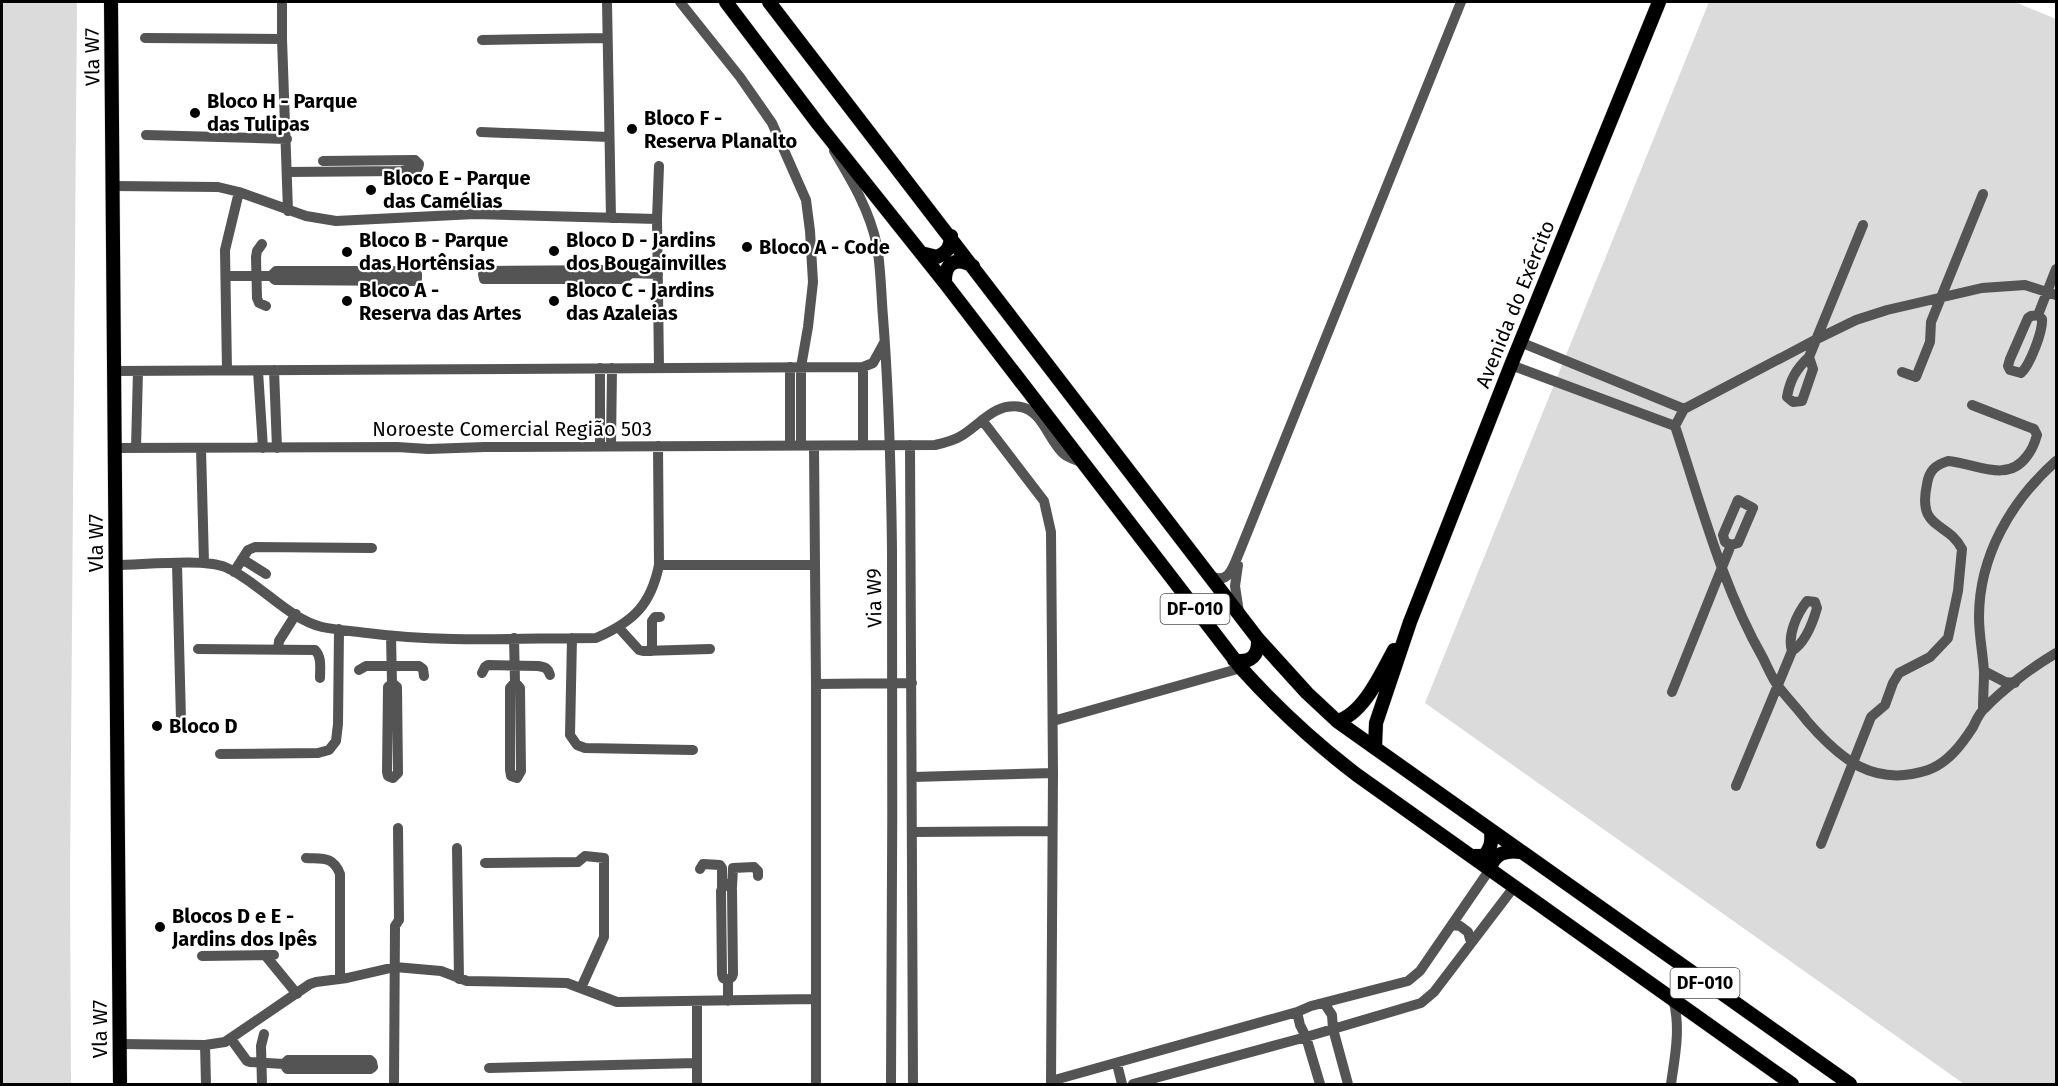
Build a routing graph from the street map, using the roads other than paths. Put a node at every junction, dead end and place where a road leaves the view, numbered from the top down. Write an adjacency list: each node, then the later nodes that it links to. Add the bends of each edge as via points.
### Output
1 (111, 2): 21 (main road, Vla W7)
2 (282, 2): 11 (street)
3 (607, 2): 10 (street)
4 (680, 2): 49 (street, via 772,123 806,200 813,282 808,327)
5 (726, 2): 13 (main road, DF-010)
6 (769, 2): 28 (main road, DF-010)
7 (1461, 2): 79 (street)
8 (1659, 2): 45 (main road, Avenida do Exército)
9 (145, 38): 11 (street)
10 (608, 38): 12 (street); 16 (street)
11 (282, 39): 17 (street)
12 (482, 40)
13 (819, 125): 30 (main road, DF-010); 44 (street, Via W9, via 869,218 877,245)
14 (481, 132): 16 (street)
15 (146, 135): 17 (street)
16 (609, 136): 25 (street)
17 (287, 139): 20 (street)
18 (322, 161): 20 (street, via 415,160 419,164 418,168 402,171)
19 (659, 166): 26 (street)
20 (287, 172): 24 (street)
21 (113, 186): 22 (street, via 218,187); 55 (main road, Vla W7)
22 (239, 192): 24 (street); 35 (street, via 226,239)
23 (1983, 194): 40 (street)
24 (288, 211): 25 (street, via 336,221 475,214)
25 (611, 218): 26 (street)
26 (657, 219): 34 (street)
27 (1863, 225): 43 (street)
28 (951, 236): 30 (main road, via 946,253 937,257); 31 (main road, DF-010)
29 (262, 244): 36 (street, via 256,251)
30 (921, 253): 38 (main road, DF-010)
31 (973, 266): 38 (main road, via 957,261 950,264); 89 (main road, DF-010)
32 (2056, 269): 39 (street)
33 (631, 273): 33 (street, via 600,270 483,274 484,279 565,280 624,279); 34 (street)
34 (658, 274): 48 (street)
35 (226, 276): 36 (street); 53 (street)
36 (256, 276): 37 (street); 41 (street, via 257,298)
37 (271, 276): 37 (street, via 275,280 417,279 415,271 276,271)
38 (945, 283): 76 (main road, DF-010)
39 (2052, 293): 40 (street, via 2025,285 1982,288); 42 (street)
40 (1941, 298): 43 (street, via 1856,320); 58 (street, via 1916,377)
41 (266, 306)
42 (2038, 315): 42 (street, via 2042,328 2028,363 2021,373 2010,370 2010,359 2028,318)
43 (1816, 339): 46 (street); 60 (street)
44 (885, 340): 50 (street, via 873,363); 65 (street, Via W9)
45 (1520, 342): 47 (main road, Avenida do Exército); 60 (street)
46 (1809, 357)
47 (1511, 364): 62 (street); 93 (main road, Avenida do Exército)
48 (659, 367): 49 (street); 52 (street)
49 (795, 367): 50 (street); 63 (street)
50 (863, 367): 64 (street)
51 (600, 368): 52 (street); 54 (street); 67 (street)
52 (612, 368): 67 (street)
53 (227, 370): 56 (street); 57 (street)
54 (274, 370): 57 (street); 74 (street)
55 (114, 371): 56 (street); 70 (main road, Vla W7)
56 (138, 371): 71 (street)
57 (258, 371): 73 (street)
58 (1902, 372)
59 (1972, 405): 134 (street, via 2034,429 2036,439 2022,462 2009,470 1994,471 1948,461 1931,471 1925,493 1927,514 1954,538 1963,554 1950,632 1930,657 1896,677 1885,705 1871,717)
60 (1684, 409): 62 (street)
61 (982, 420): 66 (street, Noroeste Comercial Região 503, via 947,442); 76 (street, Noroeste Comercial Região 503, via 998,408 1024,407 1037,417 1064,454); 127 (street, via 1044,501 1049,517)
62 (1675, 426): 86 (street)
63 (796, 445): 68 (street, Noroeste Comercial Região 503); 69 (street, Noroeste Comercial Região 503)
64 (863, 445): 65 (street, Noroeste Comercial Região 503); 69 (street, Noroeste Comercial Região 503)
65 (891, 445): 66 (street, Noroeste Comercial Região 503); 99 (street, Via W9)
66 (910, 445): 101 (street, Via W9)
67 (605, 446): 68 (street, Noroeste Comercial Região 503); 74 (street, Noroeste Comercial Região 503)
68 (658, 446): 84 (street)
69 (814, 446): 85 (street)
70 (115, 448): 71 (street, Noroeste Comercial Região 503); 83 (main road, Vla W7)
71 (136, 448): 72 (street, Noroeste Comercial Região 503)
72 (201, 448): 73 (street, Noroeste Comercial Região 503); 81 (street)
73 (263, 448): 74 (street, Noroeste Comercial Região 503)
74 (277, 448)
75 (2056, 461): 112 (street, via 2003,525 1990,554 1979,616)
76 (1083, 462): 108 (main road, DF-010)
77 (1731, 545): 86 (street)
78 (372, 548): 80 (street, via 255,547)
79 (1239, 553): 89 (street, via 1229,576); 91 (street, via 1235,586)
80 (242, 559): 87 (street); 88 (street)
81 (204, 563): 82 (street); 87 (street)
82 (177, 564): 83 (street); 126 (street)
83 (116, 565): 173 (main road, Vla W7)
84 (659, 565): 85 (street); 94 (street, via 649,599)
85 (815, 565): 122 (street)
86 (1722, 566): 123 (street, via 1748,633); 124 (street)
87 (234, 572): 90 (street)
88 (266, 573)
89 (1211, 576): 91 (main road, DF-010)
90 (296, 614): 95 (street, via 322,627); 103 (street)
91 (1240, 615): 100 (main road, DF-010)
92 (660, 617): 105 (street, via 652,621)
93 (1410, 622): 128 (main road, Avenida do Exército, via 1362,704 1347,719); 129 (main road, Avenida do Exército, via 1376,723)
94 (619, 628): 98 (street, via 596,638); 105 (street, via 639,650)
95 (339, 629): 96 (street); 133 (street, via 338,724 336,741 329,750)
96 (392, 636): 97 (street); 110 (street)
97 (514, 638): 98 (street); 109 (street)
98 (572, 638): 130 (street, via 570,735 577,745)
99 (892, 638): 101 (street, via 900,636); 119 (street, Via W9)
100 (1258, 639): 108 (main road, via 1254,656); 128 (main road, DF-010)
101 (912, 641): 120 (street, Via W9)
102 (198, 649): 103 (street)
103 (278, 649): 116 (street, via 315,650 319,654)
104 (710, 649): 105 (street)
105 (652, 651)
106 (1792, 651): 123 (street)
107 (2056, 653): 121 (street)
108 (1238, 664): 127 (street); 145 (main road, DF-010, via 1323,749)
109 (515, 666): 113 (street, via 488,665); 114 (street, via 545,668); 117 (street)
110 (392, 667): 111 (street, via 366,666); 115 (street, via 422,667); 118 (street)
111 (358, 670)
112 (1984, 671): 121 (street); 125 (street)
113 (482, 673)
114 (550, 675)
115 (424, 676)
116 (320, 678)
117 (515, 682): 117 (street, via 510,688 510,770 511,776 518,778 520,688)
118 (392, 683): 118 (street, via 388,687 387,772 393,778 398,773 397,687)
119 (893, 683): 120 (street); 122 (street); 132 (street, Via W9)
120 (912, 683): 131 (street, Via W9)
121 (2016, 683): 125 (street)
122 (816, 684): 161 (street)
123 (1778, 686): 134 (street, via 1825,742); 137 (street)
124 (1672, 692)
125 (1983, 709): 134 (street, via 1959,748 1929,769 1893,775)
126 (181, 720)
127 (1053, 721): 135 (street)
128 (1337, 721): 129 (main road, DF-010)
129 (1375, 748): 141 (main road, DF-010)
130 (693, 750)
131 (912, 752): 132 (street, via 900,757); 136 (street, Via W9)
132 (892, 753): 187 (street, Via W9)
133 (220, 754)
134 (1852, 764): 142 (street)
135 (1053, 773): 136 (street); 139 (street)
136 (913, 777): 140 (street, Via W9)
137 (1736, 786)
138 (398, 828): 156 (street, via 399,921 395,926)
139 (1052, 831): 140 (street); 180 (street)
140 (913, 832): 188 (street, Via W9)
141 (1491, 832): 144 (main road, DF-010); 145 (main road, via 1492,842 1484,856)
142 (1821, 844)
143 (457, 848): 158 (street)
144 (1521, 852): 149 (main road, via 1503,852); 195 (main road, DF-010)
145 (1472, 856): 149 (main road, DF-010)
146 (306, 858): 157 (street, via 328,860 340,874)
147 (485, 863): 159 (street, via 604,858 604,937)
148 (700, 869): 151 (street, via 703,864 720,865)
149 (1490, 869): 152 (main road, DF-010); 153 (street)
150 (758, 876): 151 (street, via 754,867 733,868)
151 (727, 887): 164 (street, via 733,974 728,980)
152 (1514, 887): 154 (street); 162 (main road, DF-010)
153 (1452, 925): 154 (street, via 1468,932); 165 (street, via 1420,971 1408,981)
154 (1471, 942): 168 (street, via 1428,999)
155 (202, 956): 160 (street, via 270,955)
156 (394, 967): 157 (street); 158 (street, via 441,971); 184 (street)
157 (340, 979): 160 (street, via 316,982)
158 (459, 979): 159 (street, via 567,983)
159 (581, 988): 163 (street, via 618,1002)
160 (297, 994): 172 (street)
161 (815, 999): 164 (street); 186 (street)
162 (1673, 999): 167 (main road, DF-010); 169 (street)
163 (697, 1001): 164 (street); 176 (street)
164 (728, 1001)
165 (1324, 1003): 166 (street); 168 (street, via 1332,1014)
166 (1297, 1012): 171 (street); 178 (street)
167 (1702, 1020): 169 (street, via 1687,1021); 194 (main road, DF-010)
168 (1332, 1029): 171 (street); 192 (street)
169 (1678, 1030): 193 (street)
170 (264, 1034): 175 (street)
171 (1306, 1037): 190 (street); 191 (street)
172 (231, 1039): 174 (street); 175 (street, via 247,1061)
173 (119, 1044): 174 (street); 181 (main road, Vla W7)
174 (205, 1045): 182 (street)
175 (262, 1063): 177 (street); 183 (street)
176 (697, 1063): 179 (street); 185 (street)
177 (284, 1064): 177 (street, via 287,1069 373,1067 370,1060 288,1060)
178 (1117, 1064): 180 (street); 189 (street)
179 (489, 1068)
180 (1051, 1083)
181 (120, 1084)
182 (206, 1084)
183 (262, 1084)
184 (394, 1084)
185 (697, 1084)
186 (816, 1084)
187 (891, 1084)
188 (913, 1084)
189 (1122, 1084)
190 (1133, 1084)
191 (1320, 1084)
192 (1348, 1084)
193 (1671, 1084)
194 (1792, 1084)
195 (1850, 1084)

